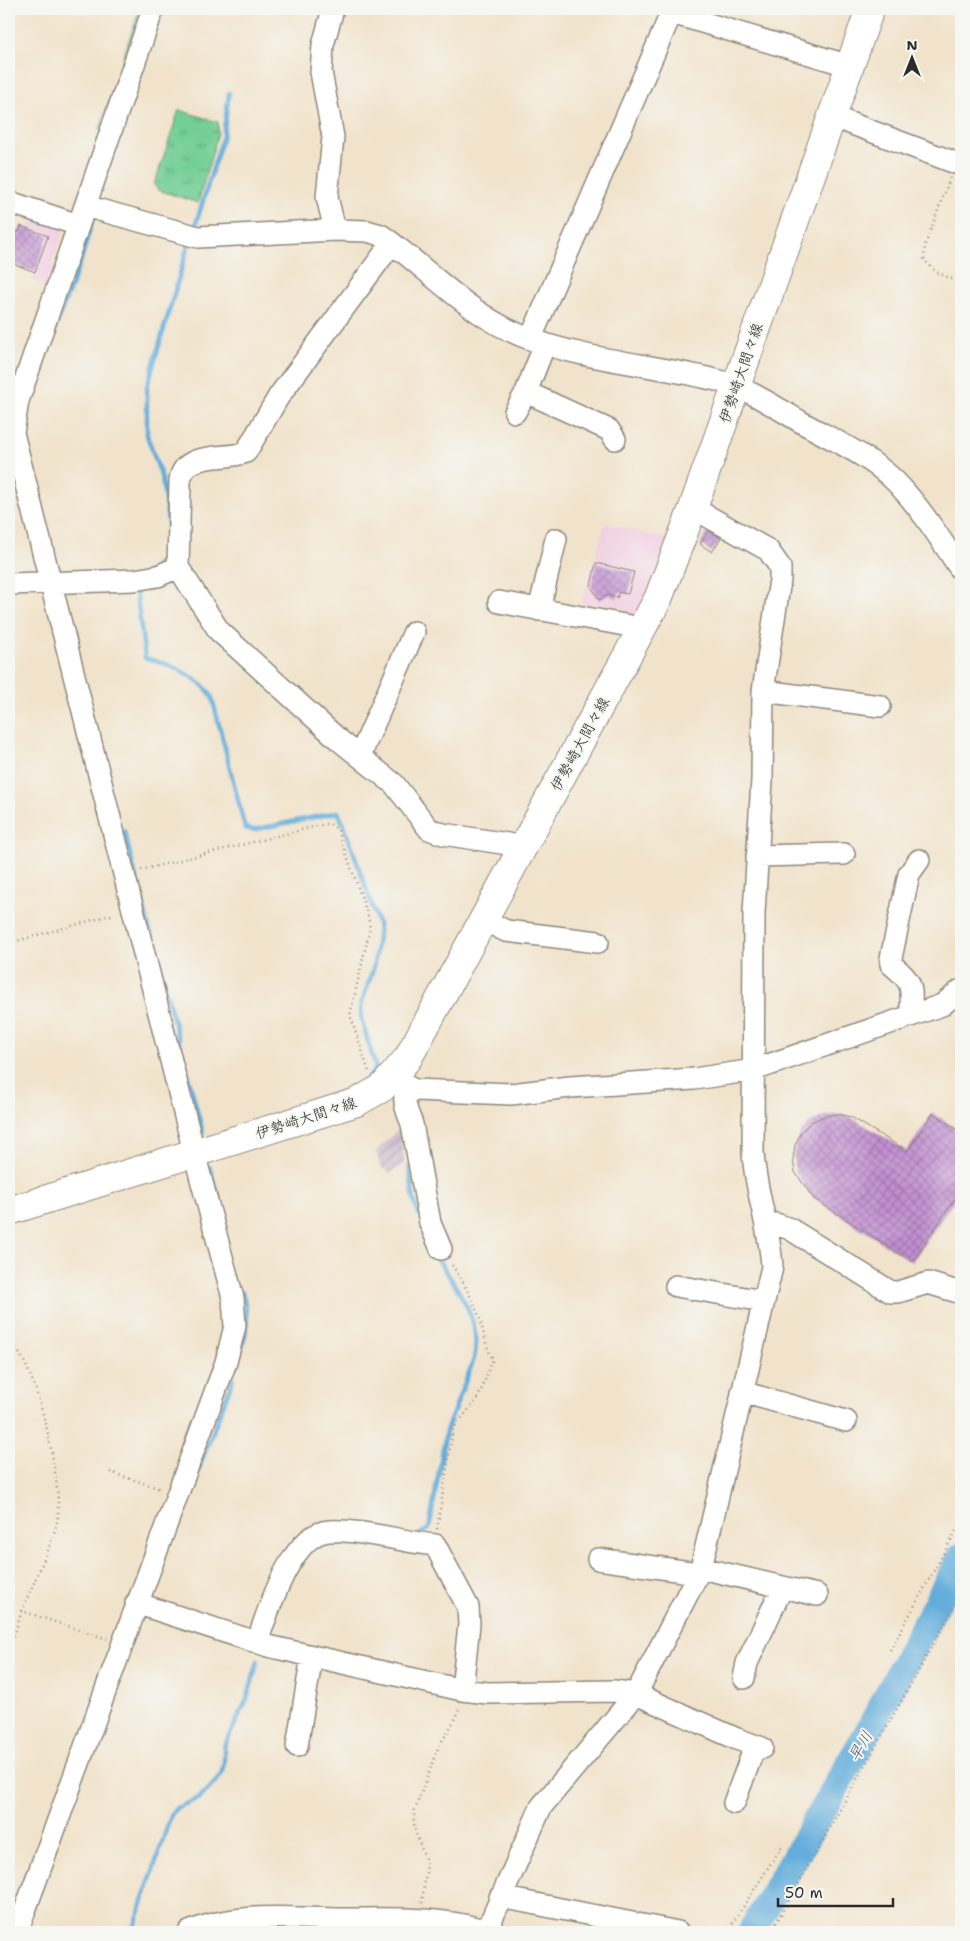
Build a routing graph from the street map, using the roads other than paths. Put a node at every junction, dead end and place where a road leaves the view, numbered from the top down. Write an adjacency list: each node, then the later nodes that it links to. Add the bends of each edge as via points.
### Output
1 (153, 9): 9 (street)
2 (332, 9): 10 (street, via 323,45 321,72 332,137 327,197)
3 (870, 9): 5 (main road, 伊勢崎大間々線)
4 (673, 10): 5 (street); 12 (street, via 534,331)
5 (850, 66): 6 (main road, 伊勢崎大間々線)
6 (831, 116): 7 (street); 14 (main road, 伊勢崎大間々線)
7 (958, 164)
8 (9, 202): 9 (street)
9 (82, 216): 10 (street, via 198,236); 13 (street)
10 (336, 230): 11 (street)
11 (383, 238): 12 (street, via 464,304 493,322); 21 (street, via 246,452 196,461 183,470)
12 (537, 341): 14 (street); 15 (street)
13 (15, 387): 18 (street)
14 (736, 387): 19 (main road, 伊勢崎大間々線); 22 (street, via 866,458 895,481 916,505)
15 (526, 392): 16 (street); 17 (street, via 608,430)
16 (515, 412)
17 (615, 439)
18 (15, 468): 23 (street)
19 (693, 508): 28 (main road, 伊勢崎大間々線, via 658,599); 29 (street, via 768,550 780,567)
20 (556, 539): 26 (street)
21 (178, 567): 23 (street, via 158,576 134,580); 31 (street, via 219,630)
22 (961, 570)
23 (50, 581): 24 (street); 42 (street)
24 (9, 584)
25 (499, 602): 26 (street)
26 (539, 610): 28 (street, via 630,626)
27 (414, 632): 31 (street)
28 (641, 633): 32 (main road, 伊勢崎大間々線)
29 (763, 691): 30 (street); 34 (street)
30 (880, 706)
31 (360, 756): 32 (street, via 394,784 429,829)
32 (522, 849): 36 (main road, 伊勢崎大間々線)
33 (844, 854): 34 (street)
34 (757, 856): 40 (street)
35 (919, 860): 39 (street, via 909,874 891,958 891,964 909,979)
36 (484, 920): 37 (street, via 506,931); 41 (main road, 伊勢崎大間々線, via 426,1027)
37 (598, 942)
38 (961, 990): 39 (street, via 942,1005)
39 (911, 1015): 40 (street)
40 (754, 1070): 41 (street, via 694,1079 511,1094 415,1090); 44 (street, via 754,1174)
41 (402, 1081): 42 (main road, 伊勢崎大間々線, via 342,1108); 45 (street, via 430,1222)
42 (194, 1154): 43 (main road, 伊勢崎大間々線); 55 (street, via 230,1282 235,1326 226,1362)
43 (9, 1211)
44 (766, 1225): 47 (street, via 776,1224 790,1230 891,1292 928,1283); 48 (street, via 772,1267)
45 (441, 1249)
46 (676, 1286): 48 (street)
47 (961, 1293)
48 (763, 1301): 49 (street)
49 (742, 1392): 50 (street); 52 (street)
50 (846, 1421)
51 (598, 1559): 52 (street)
52 (699, 1572): 53 (street, via 751,1578); 60 (street)
53 (782, 1588): 54 (street); 58 (street)
54 (817, 1595)
55 (136, 1603): 56 (street); 64 (street)
56 (257, 1642): 57 (street); 59 (street, via 285,1572 301,1549 318,1533 345,1531 436,1545 468,1607)
57 (312, 1656): 59 (street); 61 (street)
58 (744, 1678)
59 (462, 1690): 60 (street)
60 (636, 1694): 62 (street, via 759,1747); 63 (street, via 541,1807)
61 (297, 1746)
62 (734, 1803)
63 (500, 1896): 65 (street); 67 (street)
64 (23, 1931)
65 (487, 1931): 66 (street, via 453,1922 420,1919 243,1919 215,1923)
66 (189, 1932)
67 (678, 1932)

